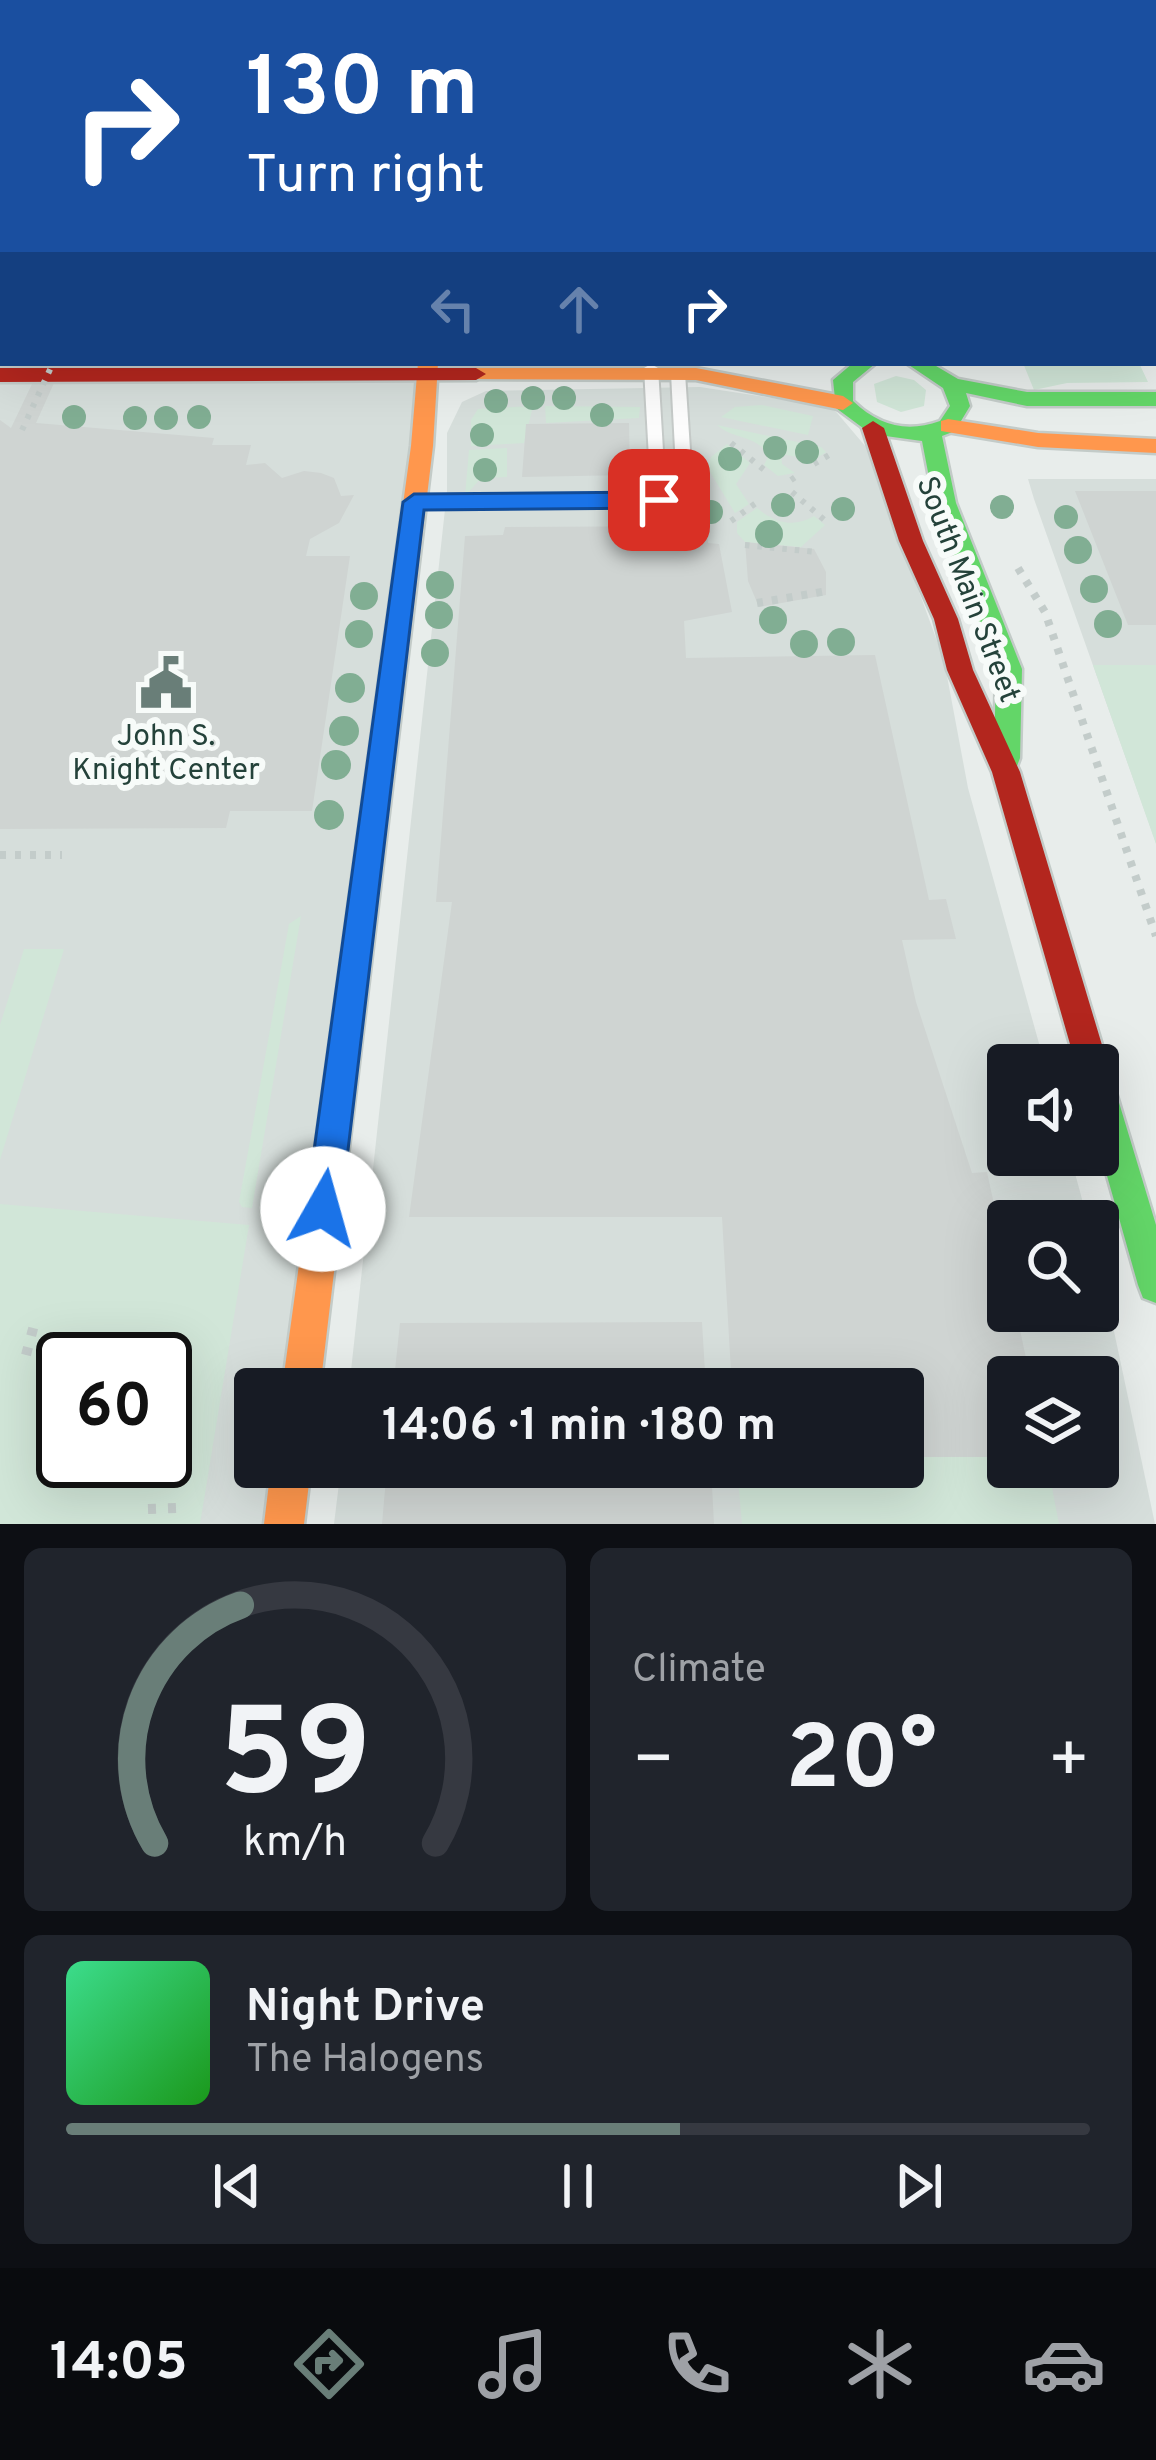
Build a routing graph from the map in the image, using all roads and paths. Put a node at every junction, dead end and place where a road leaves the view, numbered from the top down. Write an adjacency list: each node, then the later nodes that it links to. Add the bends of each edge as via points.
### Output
1 (52, 366): 12 (path, bridge)
2 (727, 366): 7 (main road)
3 (861, 366): 10 (main road, via 843,380)
4 (427, 368): 6 (main road); 7 (main road); 22 (main road)
5 (932, 369): 9 (main road, via 1028,399); 13 (main road, South Main Street, via 960,406)
6 (194, 370): 8 (main road)
7 (669, 371): 10 (main road, via 795,387); 22 (lane, via 659,500); 26 (lane)
8 (0, 375)
9 (1156, 399)
10 (843, 403): 11 (main road)
11 (873, 428): 13 (main road, via 892,435); 32 (main road, South Main Street, via 960,670)
12 (22, 430)
13 (940, 430): 15 (main road); 32 (main road, South Main Street, via 945,503 1009,669)
14 (731, 442): 18 (path)
15 (1156, 446)
16 (829, 455): 17 (path)
17 (814, 464)
18 (768, 472)
19 (801, 473): 20 (path)
20 (791, 480)
21 (792, 492): 25 (path)
22 (414, 502): 41 (main road)
23 (756, 503): 24 (path)
24 (730, 521)
25 (828, 524)
26 (687, 526)
27 (745, 545): 28 (path)
28 (817, 552)
29 (1010, 556): 35 (path, via 1045,612)
30 (827, 591): 31 (path)
31 (757, 603)
32 (1006, 772): 36 (main road, South Main Street)
33 (0, 855): 34 (path)
34 (62, 855)
35 (1156, 936)
36 (1086, 1044)
37 (1119, 1158): 38 (main road)
38 (1156, 1285)
39 (34, 1325): 40 (path)
40 (26, 1355)
41 (304, 1368)
42 (288, 1488): 45 (main road)
43 (176, 1508): 44 (path)
44 (148, 1509)
45 (284, 1524)

